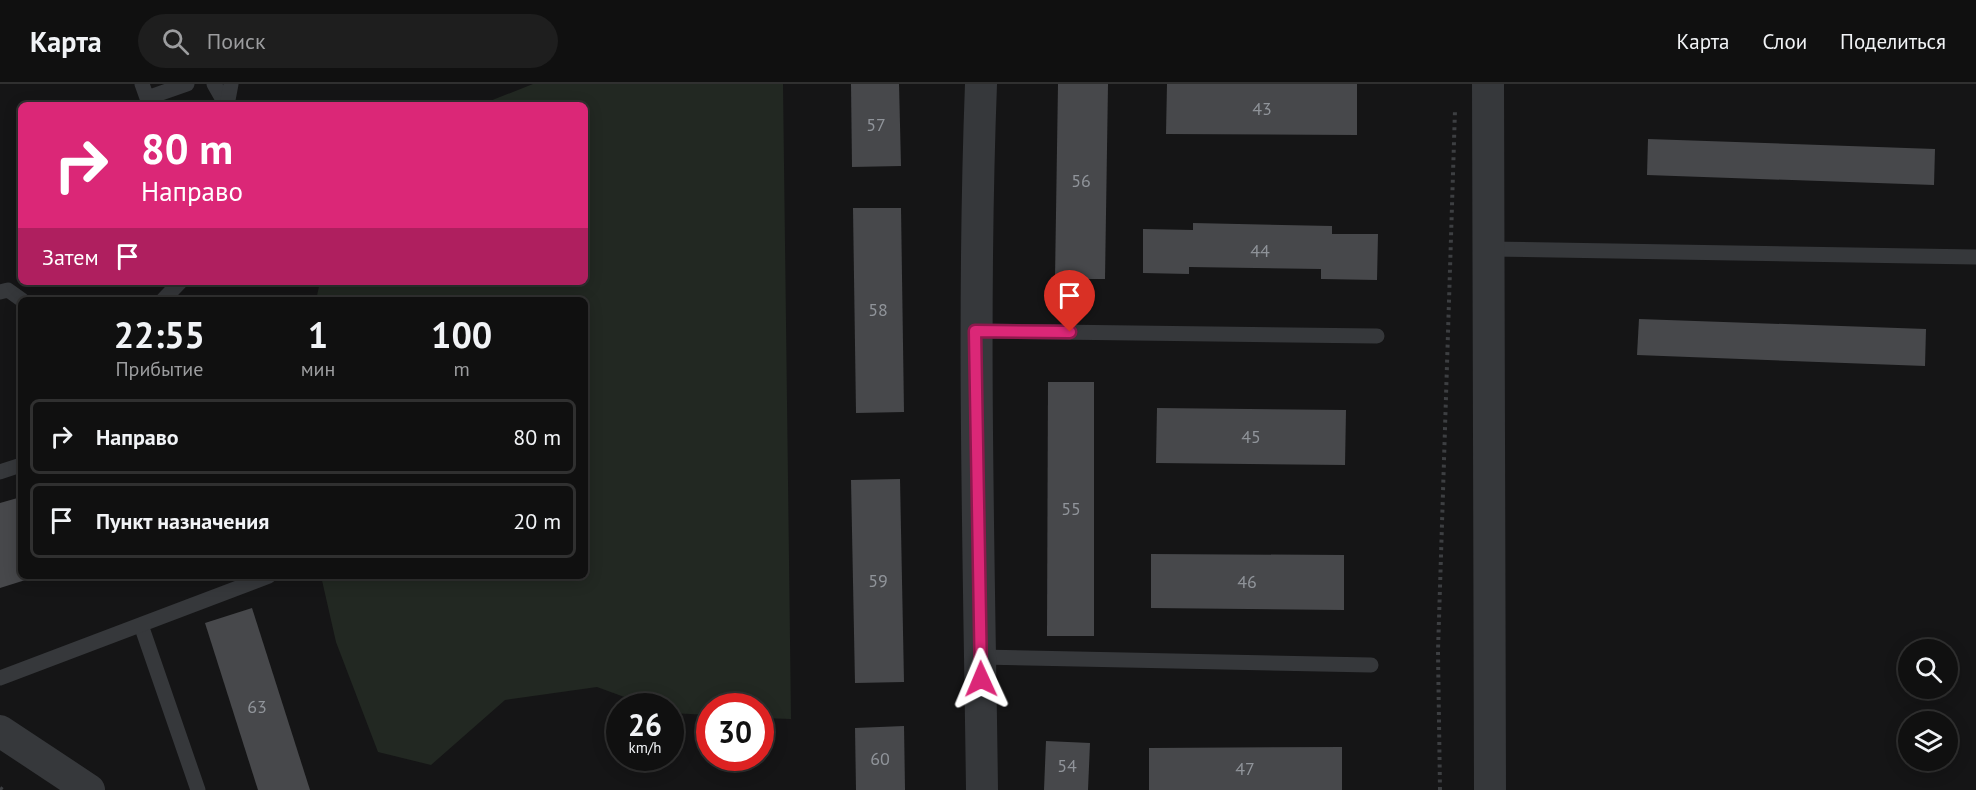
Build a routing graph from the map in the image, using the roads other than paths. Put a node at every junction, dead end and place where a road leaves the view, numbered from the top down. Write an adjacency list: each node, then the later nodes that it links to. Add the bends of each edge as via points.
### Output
1 (142, 84): 2 (lane, via 147,98)
2 (187, 84)
3 (214, 84): 7 (lane)
4 (231, 84): 8 (lane)
5 (981, 84): 15 (street)
6 (1488, 84): 9 (street)
7 (224, 102)
8 (227, 102)
9 (1488, 249): 10 (lane); 28 (street)
10 (1976, 257)
11 (177, 285): 14 (lane)
12 (0, 292): 13 (lane, via 8,290)
13 (18, 297)
14 (166, 297)
15 (975, 331): 16 (lane); 21 (street)
16 (1377, 336)
17 (18, 466): 18 (lane)
18 (0, 472)
19 (261, 579): 20 (lane)
20 (141, 625): 23 (lane); 26 (lane)
21 (980, 657): 22 (lane); 27 (street)
22 (1371, 665)
23 (0, 678)
24 (0, 731): 25 (street)
25 (89, 790)
26 (198, 790)
27 (982, 790)
28 (1490, 790)

